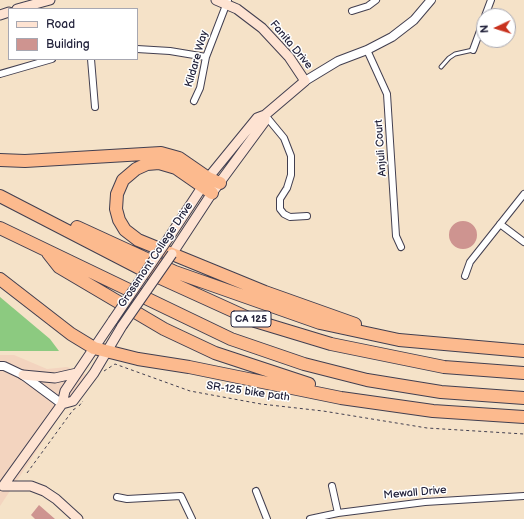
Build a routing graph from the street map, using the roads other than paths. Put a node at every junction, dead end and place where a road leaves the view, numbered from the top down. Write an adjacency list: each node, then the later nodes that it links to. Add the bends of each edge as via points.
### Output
1 (50, 0): 8 (main road)
2 (216, 0): 6 (main road, Fanita Drive)
3 (376, 0): 9 (street, via 368,6)
4 (431, 0): 12 (street, Grossmont College Drive, via 414,20 392,37)
5 (484, 0): 7 (street)
6 (227, 2): 14 (street, Kildare Way); 19 (main road, Fanita Drive, via 262,28 289,57)
7 (490, 2)
8 (21, 8)
9 (352, 11)
10 (476, 42): 13 (street)
11 (138, 49): 14 (street)
12 (367, 50): 19 (street, Grossmont College Drive, via 338,61); 32 (street, Anjuli Court, via 387,94 396,236)
13 (473, 50): 17 (lane, via 455,54)
14 (206, 57): 20 (street, Kildare Way, via 200,88)
15 (49, 60): 18 (street)
16 (91, 60): 21 (street)
17 (441, 67)
18 (0, 74)
19 (305, 81): 22 (main road, Grossmont College Drive)
20 (194, 101)
21 (95, 107)
22 (265, 115): 24 (main road, Grossmont College Drive, via 265,121); 25 (main road, Grossmont College Drive, via 257,118); 28 (street, via 284,138 291,156 291,175 280,199 280,209 290,217)
23 (0, 160): 25 (highway, via 25,161 161,153 179,158)
24 (220, 183): 25 (highway)
25 (208, 186): 36 (highway, via 170,165 153,163 142,166 127,176 119,189 116,204 119,220 125,230 138,240 265,292); 37 (main road, Grossmont College Drive, bridge, via 170,236); 38 (main road, Grossmont College Drive, bridge, via 179,242)
26 (524, 194): 29 (street)
27 (0, 196): 36 (highway, via 59,218 129,252 207,285 320,323); 42 (highway, CA 125, via 145,271 255,321 331,344 444,367)
28 (306, 216)
29 (500, 224): 31 (street); 34 (street, via 470,262)
30 (0, 228): 33 (highway, CA 125)
31 (524, 242)
32 (401, 247)
33 (46, 251): 44 (highway, CA 125, via 231,339 304,364 367,380 440,392); 45 (highway, via 58,267 164,329 214,353)
34 (465, 276)
35 (0, 279): 37 (highway, via 71,334)
36 (399, 340): 39 (highway)
37 (94, 348): 38 (highway); 41 (main road, Grossmont College Drive)
38 (108, 351): 45 (highway, via 138,359); 46 (main road, Grossmont College Drive, via 72,401)
39 (524, 351)
40 (0, 366): 43 (street)
41 (77, 373): 43 (main road, via 55,378); 46 (main road, Grossmont College Drive, via 65,391)
42 (524, 373)
43 (23, 375): 46 (street)
44 (524, 398)
45 (375, 403): 47 (highway, via 433,411)
46 (62, 404): 49 (main road, Grossmont College Drive)
47 (524, 418)
48 (332, 486): 53 (street)
49 (1, 487): 54 (main road, via 31,486 44,491)
50 (256, 491): 56 (street)
51 (524, 496): 53 (street, Mewall Drive, via 424,502)
52 (117, 497): 55 (street, via 127,499 181,496)
53 (338, 513): 57 (street, Mewall Drive)
54 (78, 519)
55 (192, 519)
56 (267, 519)
57 (310, 519)

